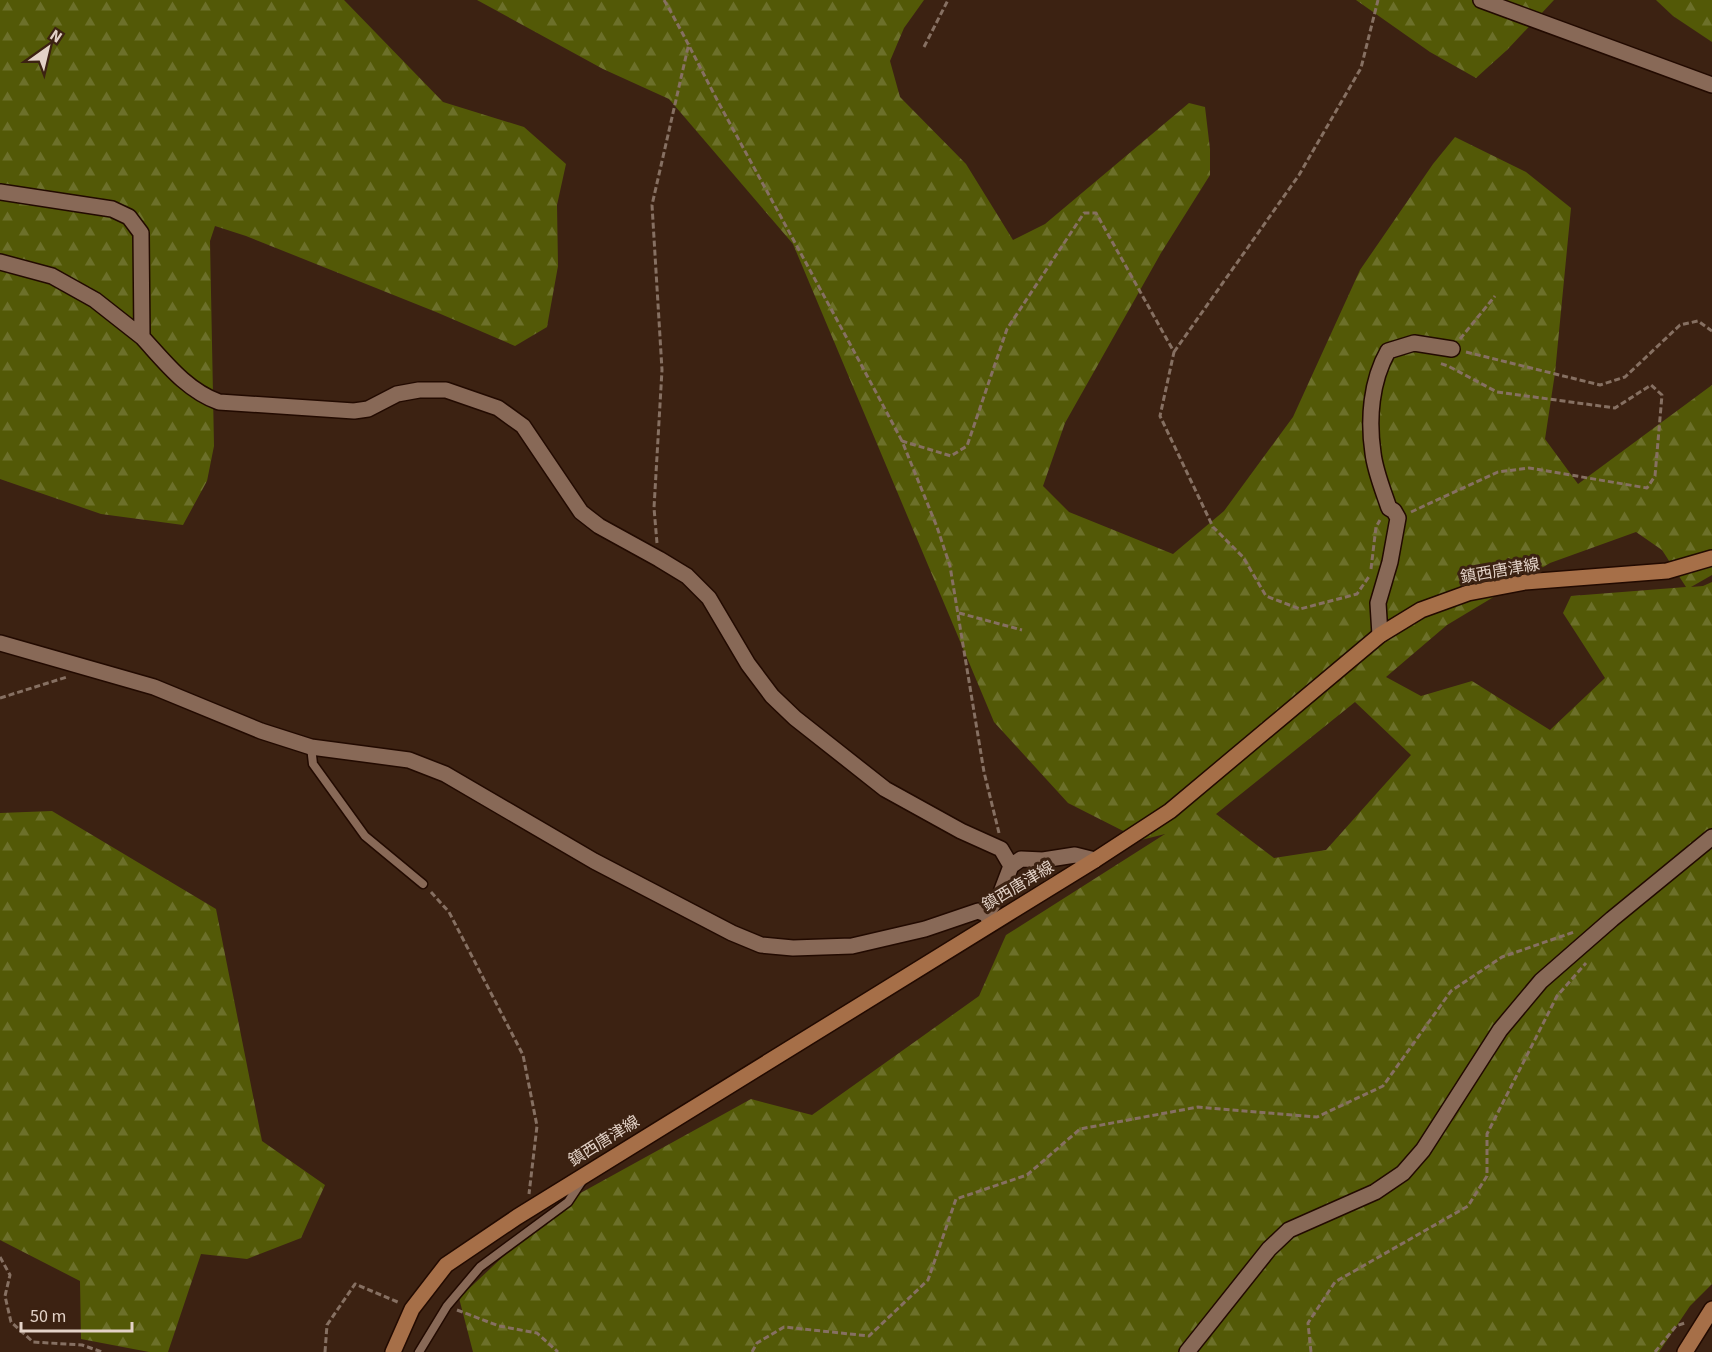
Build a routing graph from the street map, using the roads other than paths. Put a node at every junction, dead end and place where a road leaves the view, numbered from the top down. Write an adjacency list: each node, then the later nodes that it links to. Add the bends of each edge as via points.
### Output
1 (1481, 0): 2 (street)
2 (1712, 85)
3 (0, 192): 5 (street, via 112,209 129,217 141,233)
4 (0, 262): 5 (street, via 52,276 95,300)
5 (142, 337): 13 (street, via 177,375 202,396 219,402 354,411 368,409 397,394 446,390 498,408 523,426 581,512 687,576 709,598 748,664 795,718 885,789 1001,849)
6 (1452, 348): 8 (street, via 1414,343 1388,351 1379,367 1372,403 1373,454 1393,513 1390,562 1378,603)
7 (1712, 558): 8 (main road, 鎮西唐津線, via 1667,571 1525,582 1468,592 1421,610)
8 (1380, 635): 12 (main road, 鎮西唐津線, via 1170,811)
9 (0, 643): 10 (street, via 154,687)
10 (311, 747): 14 (lane, via 313,764 365,836); 15 (street, via 409,760 445,774 594,861 761,945 852,946 925,929 978,911)
11 (1712, 837): 20 (street, via 1541,981 1500,1030 1423,1150 1402,1173 1375,1192 1289,1230 1269,1249)
12 (1095, 860): 13 (street, via 1075,855 1021,859); 15 (main road, 鎮西唐津線)
13 (1011, 866): 15 (street)
14 (423, 884)
15 (988, 919): 16 (main road, 鎮西唐津線)
16 (587, 1173): 18 (main road, 鎮西唐津線, via 446,1264 412,1309); 19 (lane, via 568,1202 480,1267 447,1306)
17 (1709, 1313): 21 (main road)
18 (393, 1352)
19 (419, 1352)
20 (1187, 1352)
21 (1685, 1352)

